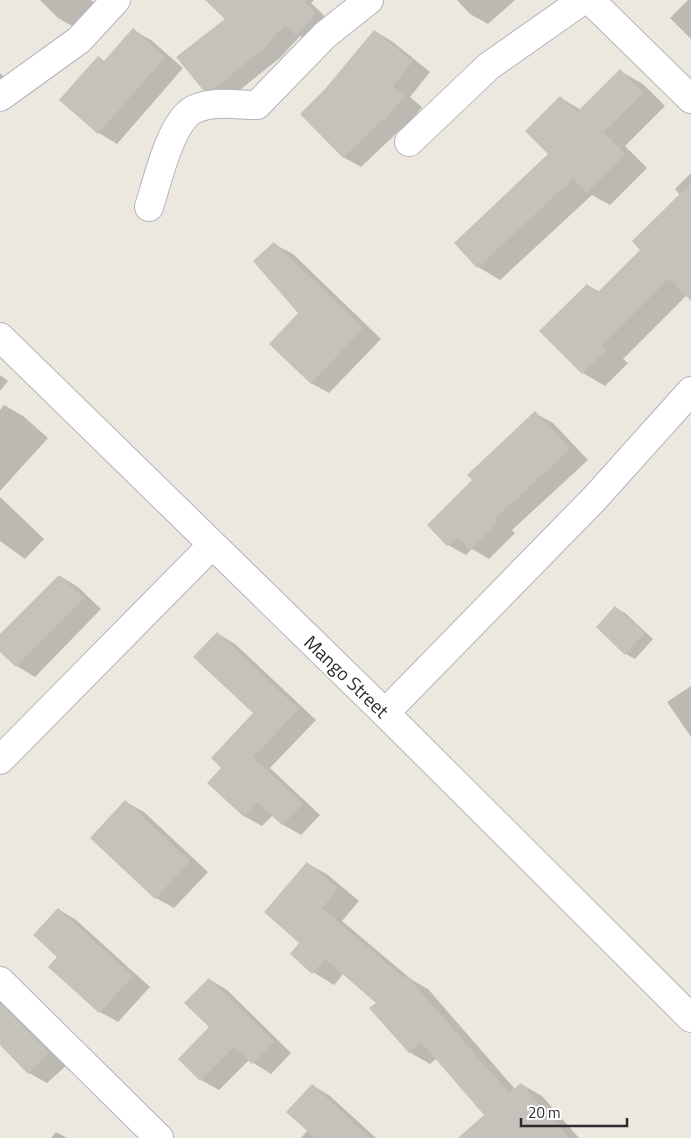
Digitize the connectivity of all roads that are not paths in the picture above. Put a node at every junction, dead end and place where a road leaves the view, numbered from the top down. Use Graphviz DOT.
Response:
graph roads {
  1 [pos="116,0"];
  2 [pos="369,0"];
  3 [pos="583,0"];
  4 [pos="590,0"];
  5 [pos="0,97"];
  6 [pos="691,100"];
  7 [pos="408,142"];
  8 [pos="149,207"];
  9 [pos="0,337"];
  10 [pos="691,391"];
  11 [pos="212,545"];
  12 [pos="385,712"];
  13 [pos="0,760"];
  14 [pos="0,981"];
  15 [pos="691,1018"];
  16 [pos="159,1138"];
  1 -- 5 [label="street"];
  2 -- 8 [label="street"];
  3 -- 7 [label="street"];
  4 -- 6 [label="street"];
  9 -- 11 [label="street, Mango Street"];
  10 -- 12 [label="street"];
  11 -- 12 [label="street, Mango Street"];
  11 -- 13 [label="street"];
  12 -- 15 [label="street, Mango Street"];
  14 -- 16 [label="street"];
}
